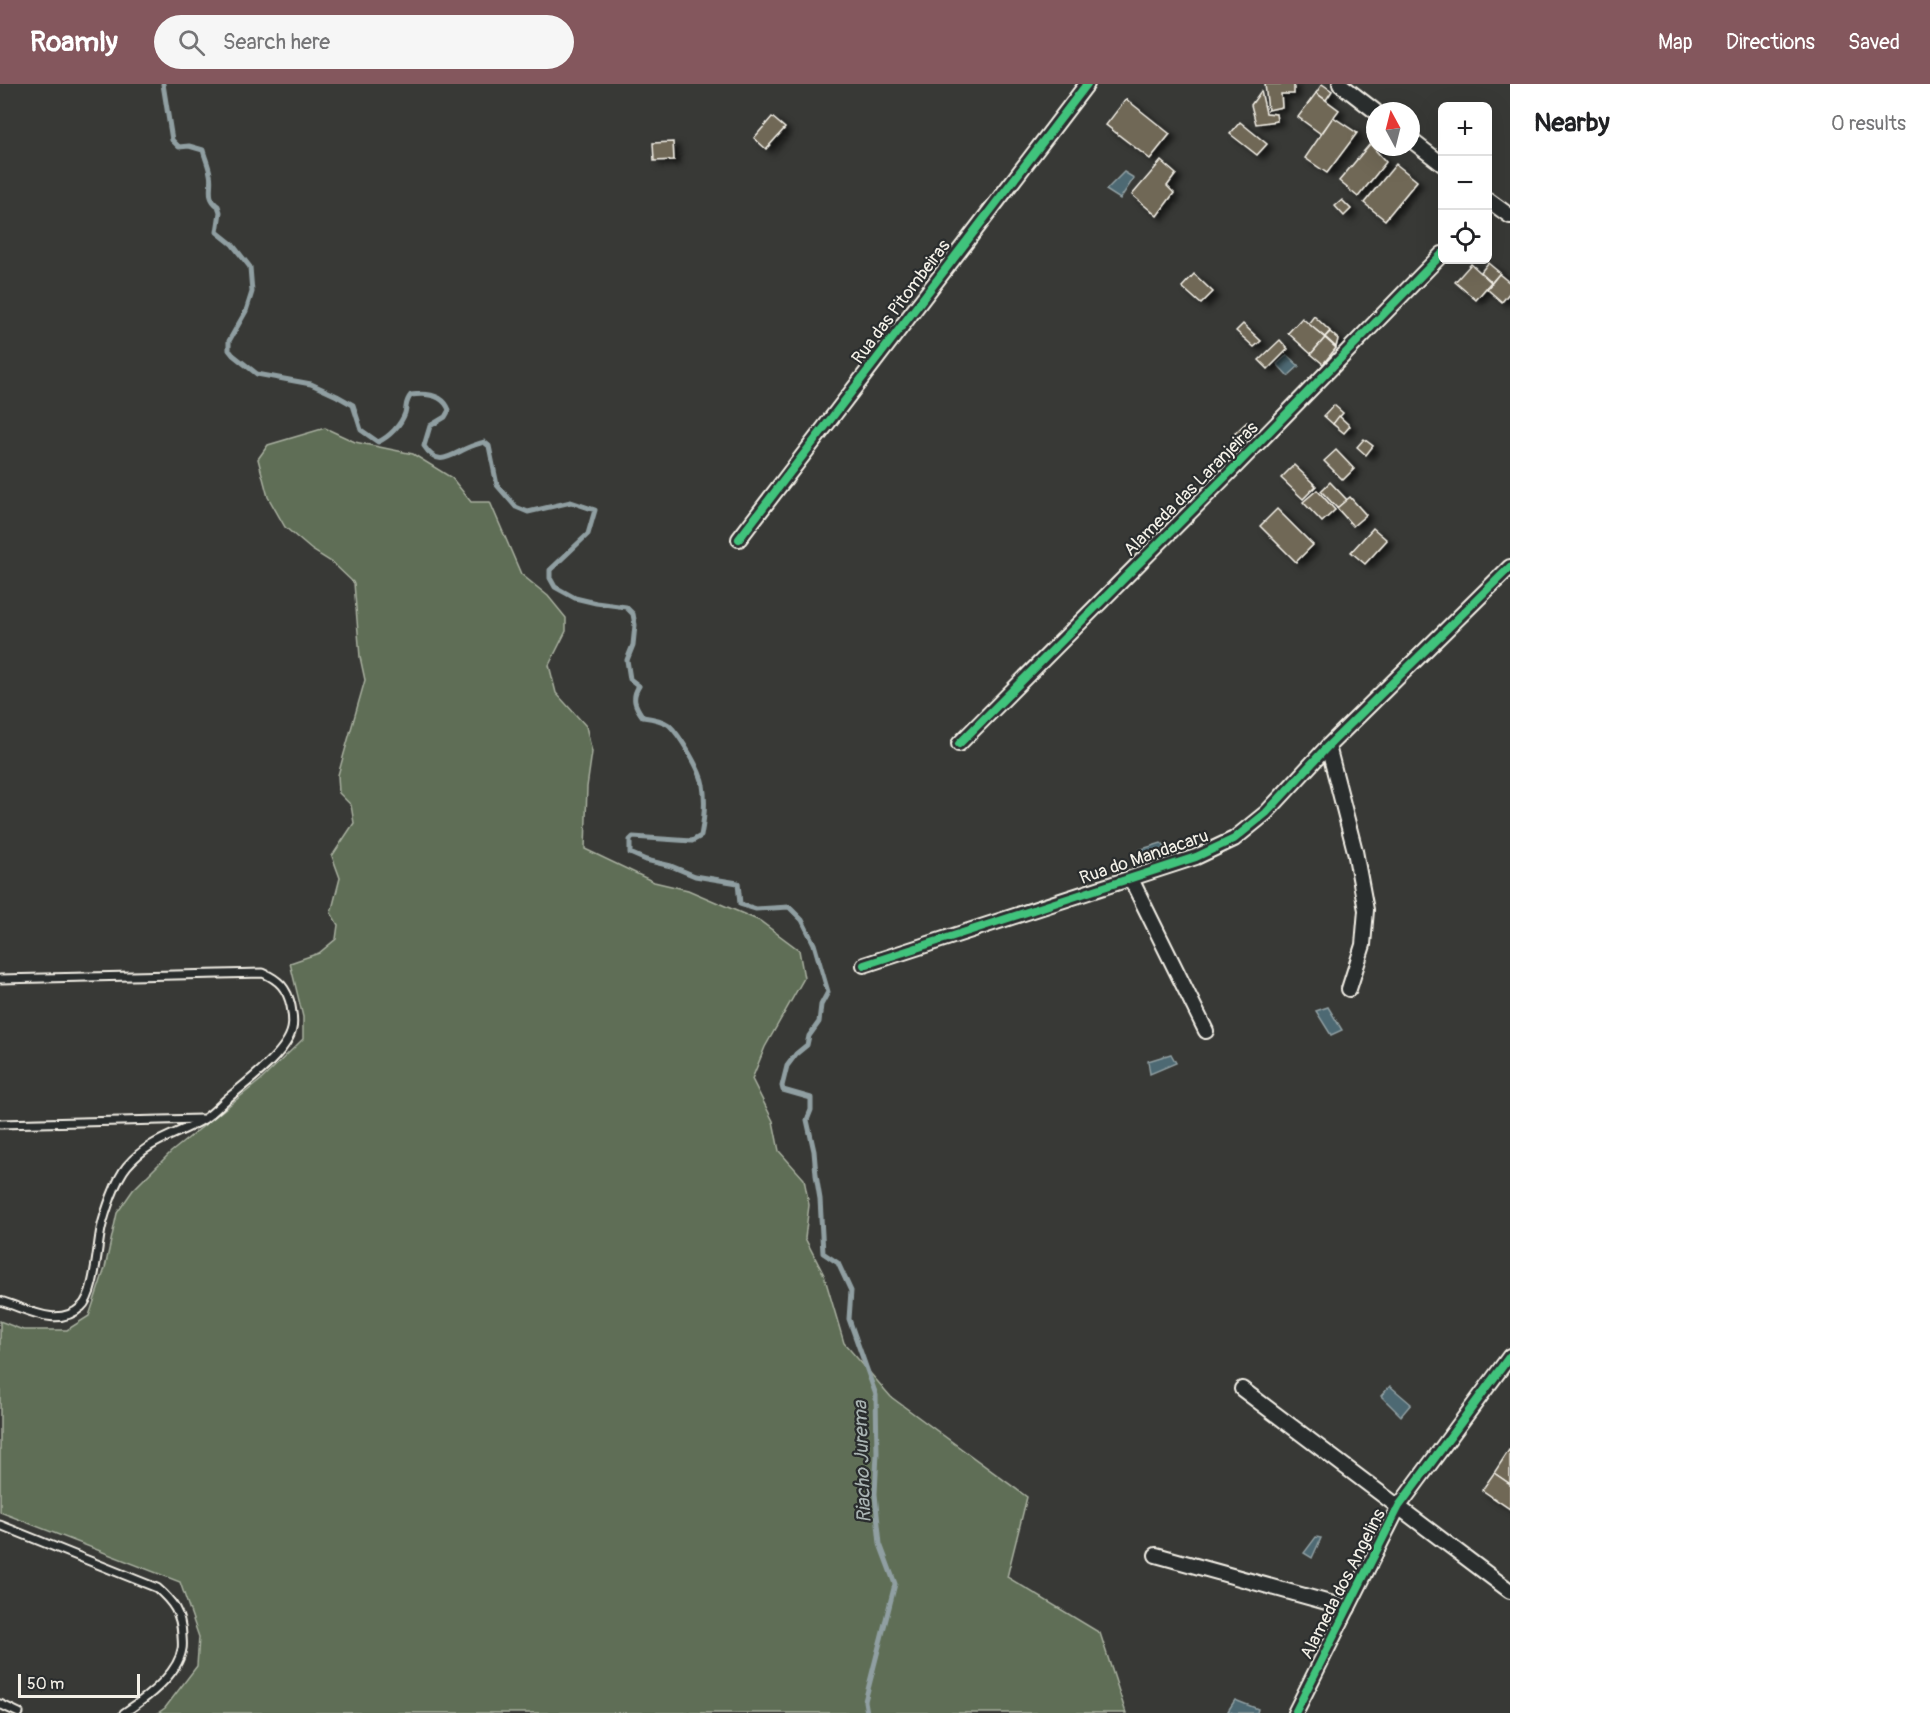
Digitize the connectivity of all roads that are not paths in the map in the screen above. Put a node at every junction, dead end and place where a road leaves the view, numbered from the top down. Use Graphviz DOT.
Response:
graph roads {
  1 [pos="1087,84"];
  2 [pos="1340,84"];
  3 [pos="1366,104"];
  4 [pos="1420,147"];
  5 [pos="1438,160"];
  6 [pos="1492,206"];
  7 [pos="1510,216"];
  8 [pos="1438,259"];
  9 [pos="740,539"];
  10 [pos="1510,567"];
  11 [pos="959,744"];
  12 [pos="1328,746"];
  13 [pos="1131,879"];
  14 [pos="864,965"];
  15 [pos="0,979"];
  16 [pos="1349,989"];
  17 [pos="1206,1031"];
  18 [pos="204,1118"];
  19 [pos="0,1124"];
  20 [pos="0,1301"];
  21 [pos="1510,1356"];
  22 [pos="1242,1389"];
  23 [pos="1399,1506"];
  24 [pos="0,1525"];
  25 [pos="1156,1555"];
  26 [pos="1510,1591"];
  27 [pos="1348,1608"];
  28 [pos="0,1704"];
  29 [pos="19,1713"];
  30 [pos="124,1713"];
  31 [pos="1295,1713"];
  1 -- 9 [label="street, Rua das Pitombeiras"];
  2 -- 3 [label="street"];
  4 -- 5 [label="street"];
  6 -- 7 [label="street"];
  8 -- 11 [label="street, Alameda das Laranjeiras"];
  10 -- 12 [label="street, Rua do Mandacaru"];
  12 -- 13 [label="street, Rua do Mandacaru"];
  12 -- 16 [label="street"];
  13 -- 14 [label="street, Rua do Mandacaru"];
  13 -- 17 [label="street"];
  15 -- 18 [label="lane"];
  18 -- 19 [label="lane"];
  18 -- 20 [label="lane"];
  21 -- 23 [label="street, Alameda dos Angelins"];
  22 -- 23 [label="street"];
  23 -- 26 [label="street"];
  23 -- 27 [label="street, Alameda dos Angelins"];
  24 -- 30 [label="lane"];
  25 -- 27 [label="street"];
  27 -- 31 [label="street, Alameda dos Angelins"];
  28 -- 29 [label="lane"];
}
